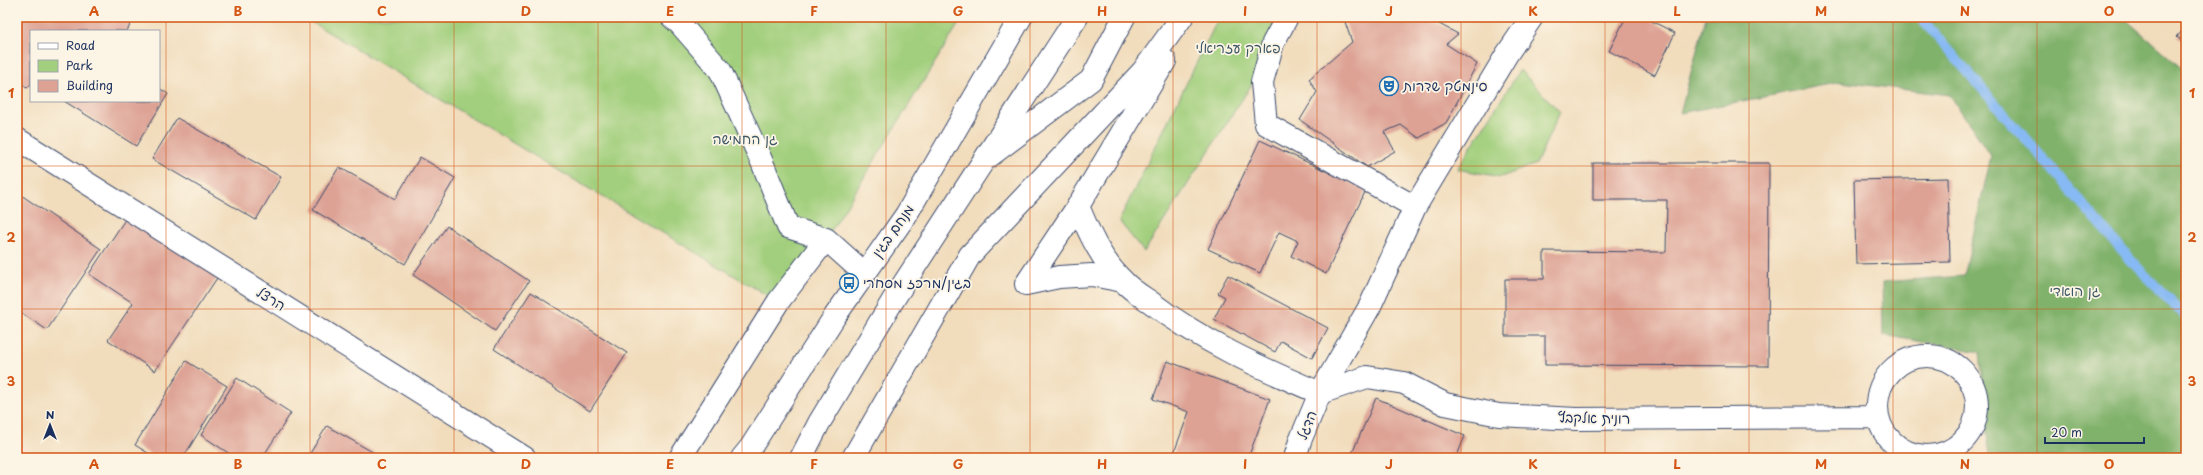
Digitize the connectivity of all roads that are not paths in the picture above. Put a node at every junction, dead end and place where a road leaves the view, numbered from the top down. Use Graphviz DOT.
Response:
graph roads {
  1 [pos="672,17"];
  2 [pos="1022,17"];
  3 [pos="1076,17"];
  4 [pos="1124,17"];
  5 [pos="1182,17"];
  6 [pos="1192,17"];
  7 [pos="1287,17"];
  8 [pos="1532,17"];
  9 [pos="17,139"];
  10 [pos="987,158"];
  11 [pos="1078,206"];
  12 [pos="1415,207"];
  13 [pos="826,239"];
  14 [pos="864,273"];
  15 [pos="1123,281"];
  16 [pos="1320,393"];
  17 [pos="1878,417"];
  18 [pos="525,458"];
  19 [pos="680,458"];
  20 [pos="742,458"];
  21 [pos="801,458"];
  22 [pos="853,458"];
  23 [pos="1295,458"];
  1 -- 13 [label="street"];
  2 -- 14 [label="street, מנחם בגין"];
  3 -- 10 [label="street"];
  4 -- 10 [label="street"];
  5 -- 22 [label="street"];
  6 -- 11 [label="street"];
  7 -- 12 [label="street"];
  8 -- 12 [label="street, הדגל"];
  9 -- 18 [label="street, הרצל"];
  10 -- 21 [label="street"];
  11 -- 15 [label="street"];
  11 -- 15 [label="street"];
  12 -- 16 [label="street, הדגל"];
  13 -- 14 [label="street"];
  13 -- 19 [label="street"];
  14 -- 20 [label="street, מנחם בגין"];
  15 -- 16 [label="street"];
  16 -- 17 [label="street, רונית אלקבץ"];
  16 -- 23 [label="street, הדגל"];
  17 -- 17 [label="street"];
}
